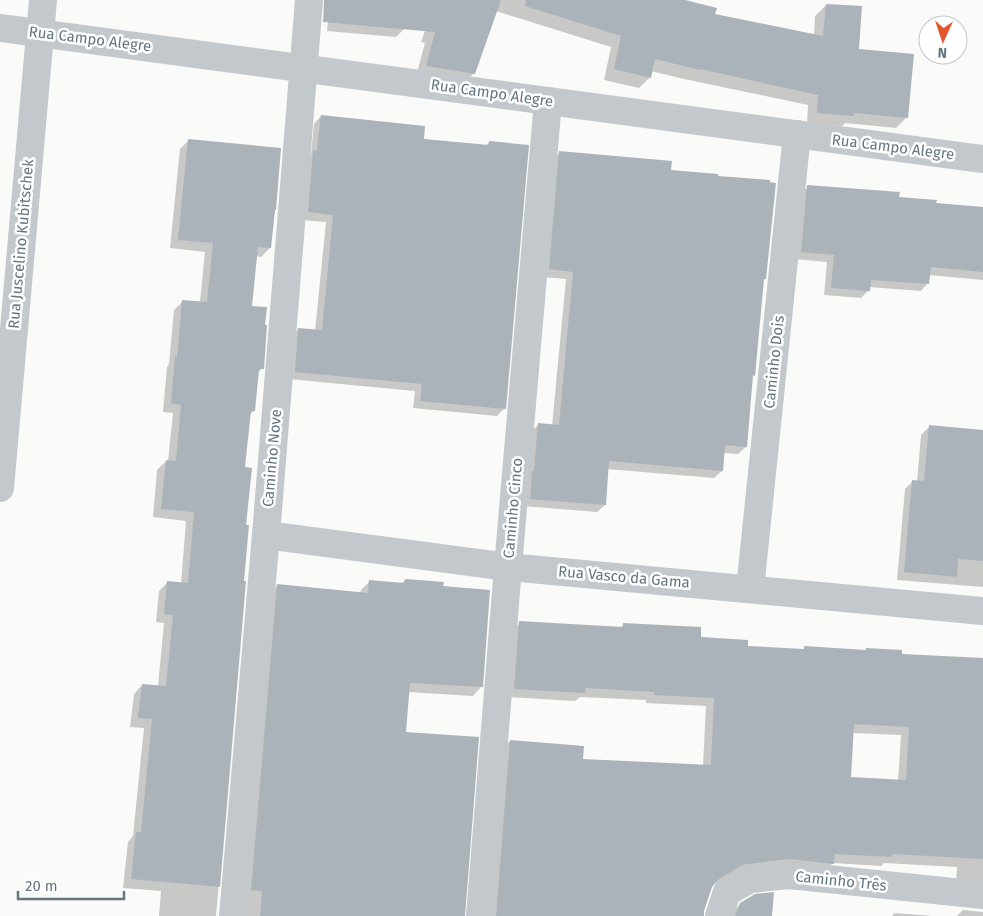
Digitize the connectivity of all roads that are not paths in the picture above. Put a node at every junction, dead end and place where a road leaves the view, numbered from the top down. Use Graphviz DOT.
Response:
graph roads {
  1 [pos="43,0"];
  2 [pos="309,0"];
  3 [pos="0,28"];
  4 [pos="40,33"];
  5 [pos="304,67"];
  6 [pos="548,101"];
  7 [pos="797,134"];
  8 [pos="983,159"];
  9 [pos="1,475"];
  10 [pos="266,535"];
  11 [pos="508,567"];
  12 [pos="750,589"];
  13 [pos="983,611"];
  14 [pos="983,895"];
  15 [pos="233,916"];
  16 [pos="480,916"];
  17 [pos="719,916"];
  1 -- 4 [label="street, Rua Juscelino Kubitschek"];
  2 -- 5 [label="street, Caminho Nove"];
  3 -- 4 [label="street, Rua Campo Alegre"];
  4 -- 5 [label="street, Rua Campo Alegre"];
  4 -- 9 [label="street, Rua Juscelino Kubitschek"];
  5 -- 6 [label="street, Rua Campo Alegre"];
  5 -- 10 [label="street, Caminho Nove"];
  6 -- 7 [label="street, Rua Campo Alegre"];
  6 -- 11 [label="street, Caminho Cinco"];
  7 -- 8 [label="street, Rua Campo Alegre"];
  7 -- 12 [label="street, Caminho Dois"];
  10 -- 11 [label="street, Rua Vasco da Gama"];
  10 -- 15 [label="street, Caminho Nove"];
  11 -- 12 [label="street, Rua Vasco da Gama"];
  11 -- 16 [label="street, Caminho Cinco"];
  12 -- 13 [label="street, Rua Vasco da Gama"];
  14 -- 17 [label="street, Caminho Três"];
}
